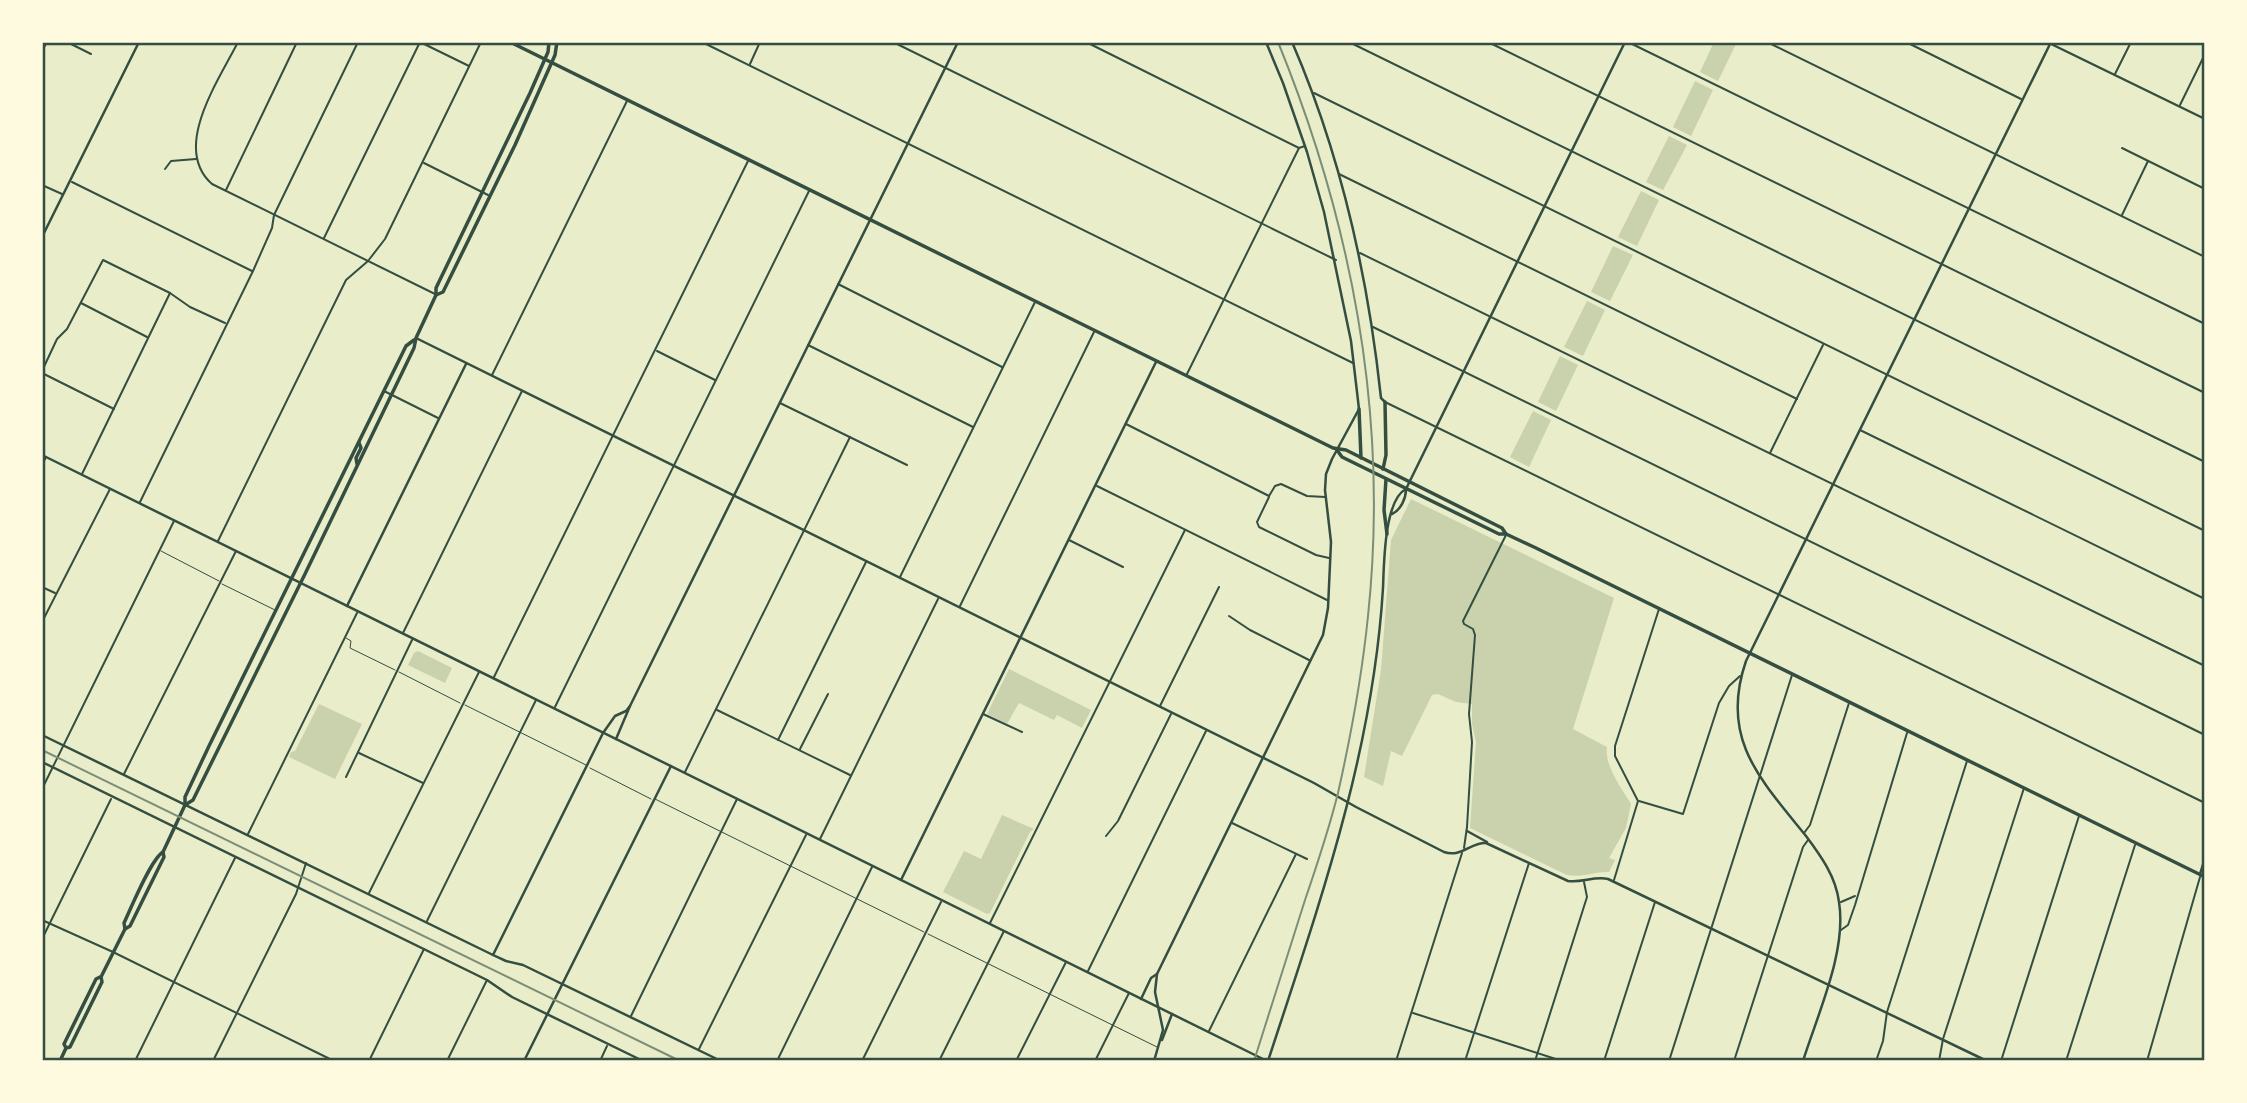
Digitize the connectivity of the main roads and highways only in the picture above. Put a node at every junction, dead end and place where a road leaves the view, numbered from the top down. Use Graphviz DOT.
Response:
graph roads {
  1 [pos="510,42"];
  2 [pos="549,42"];
  3 [pos="557,42"];
  4 [pos="545,59"];
  5 [pos="552,63"];
  6 [pos="436,295"];
  7 [pos="416,338"];
  8 [pos="1385,402"];
  9 [pos="1359,409"];
  10 [pos="359,443"];
  11 [pos="1337,450"];
  12 [pos="1361,458"];
  13 [pos="357,464"];
  14 [pos="1383,468"];
  15 [pos="1386,480"];
  16 [pos="1387,534"];
  17 [pos="1506,534"];
  18 [pos="185,805"];
  19 [pos="2203,876"];
  20 [pos="60,1061"];
  1 -- 4 [label="main road"];
  2 -- 4 [label="main road"];
  3 -- 5 [label="main road"];
  4 -- 5 [label="main road"];
  4 -- 6 [label="main road"];
  5 -- 6 [label="main road"];
  5 -- 11 [label="main road"];
  6 -- 7 [label="main road"];
  7 -- 10 [label="main road"];
  7 -- 13 [label="main road"];
  8 -- 14 [label="main road"];
  9 -- 12 [label="main road"];
  10 -- 13 [label="main road"];
  10 -- 18 [label="main road"];
  11 -- 12 [label="main road"];
  11 -- 15 [label="main road"];
  12 -- 14 [label="main road"];
  13 -- 18 [label="main road"];
  14 -- 17 [label="main road"];
  15 -- 16 [label="main road"];
  15 -- 17 [label="main road"];
  17 -- 19 [label="main road"];
  18 -- 20 [label="main road"];
}
